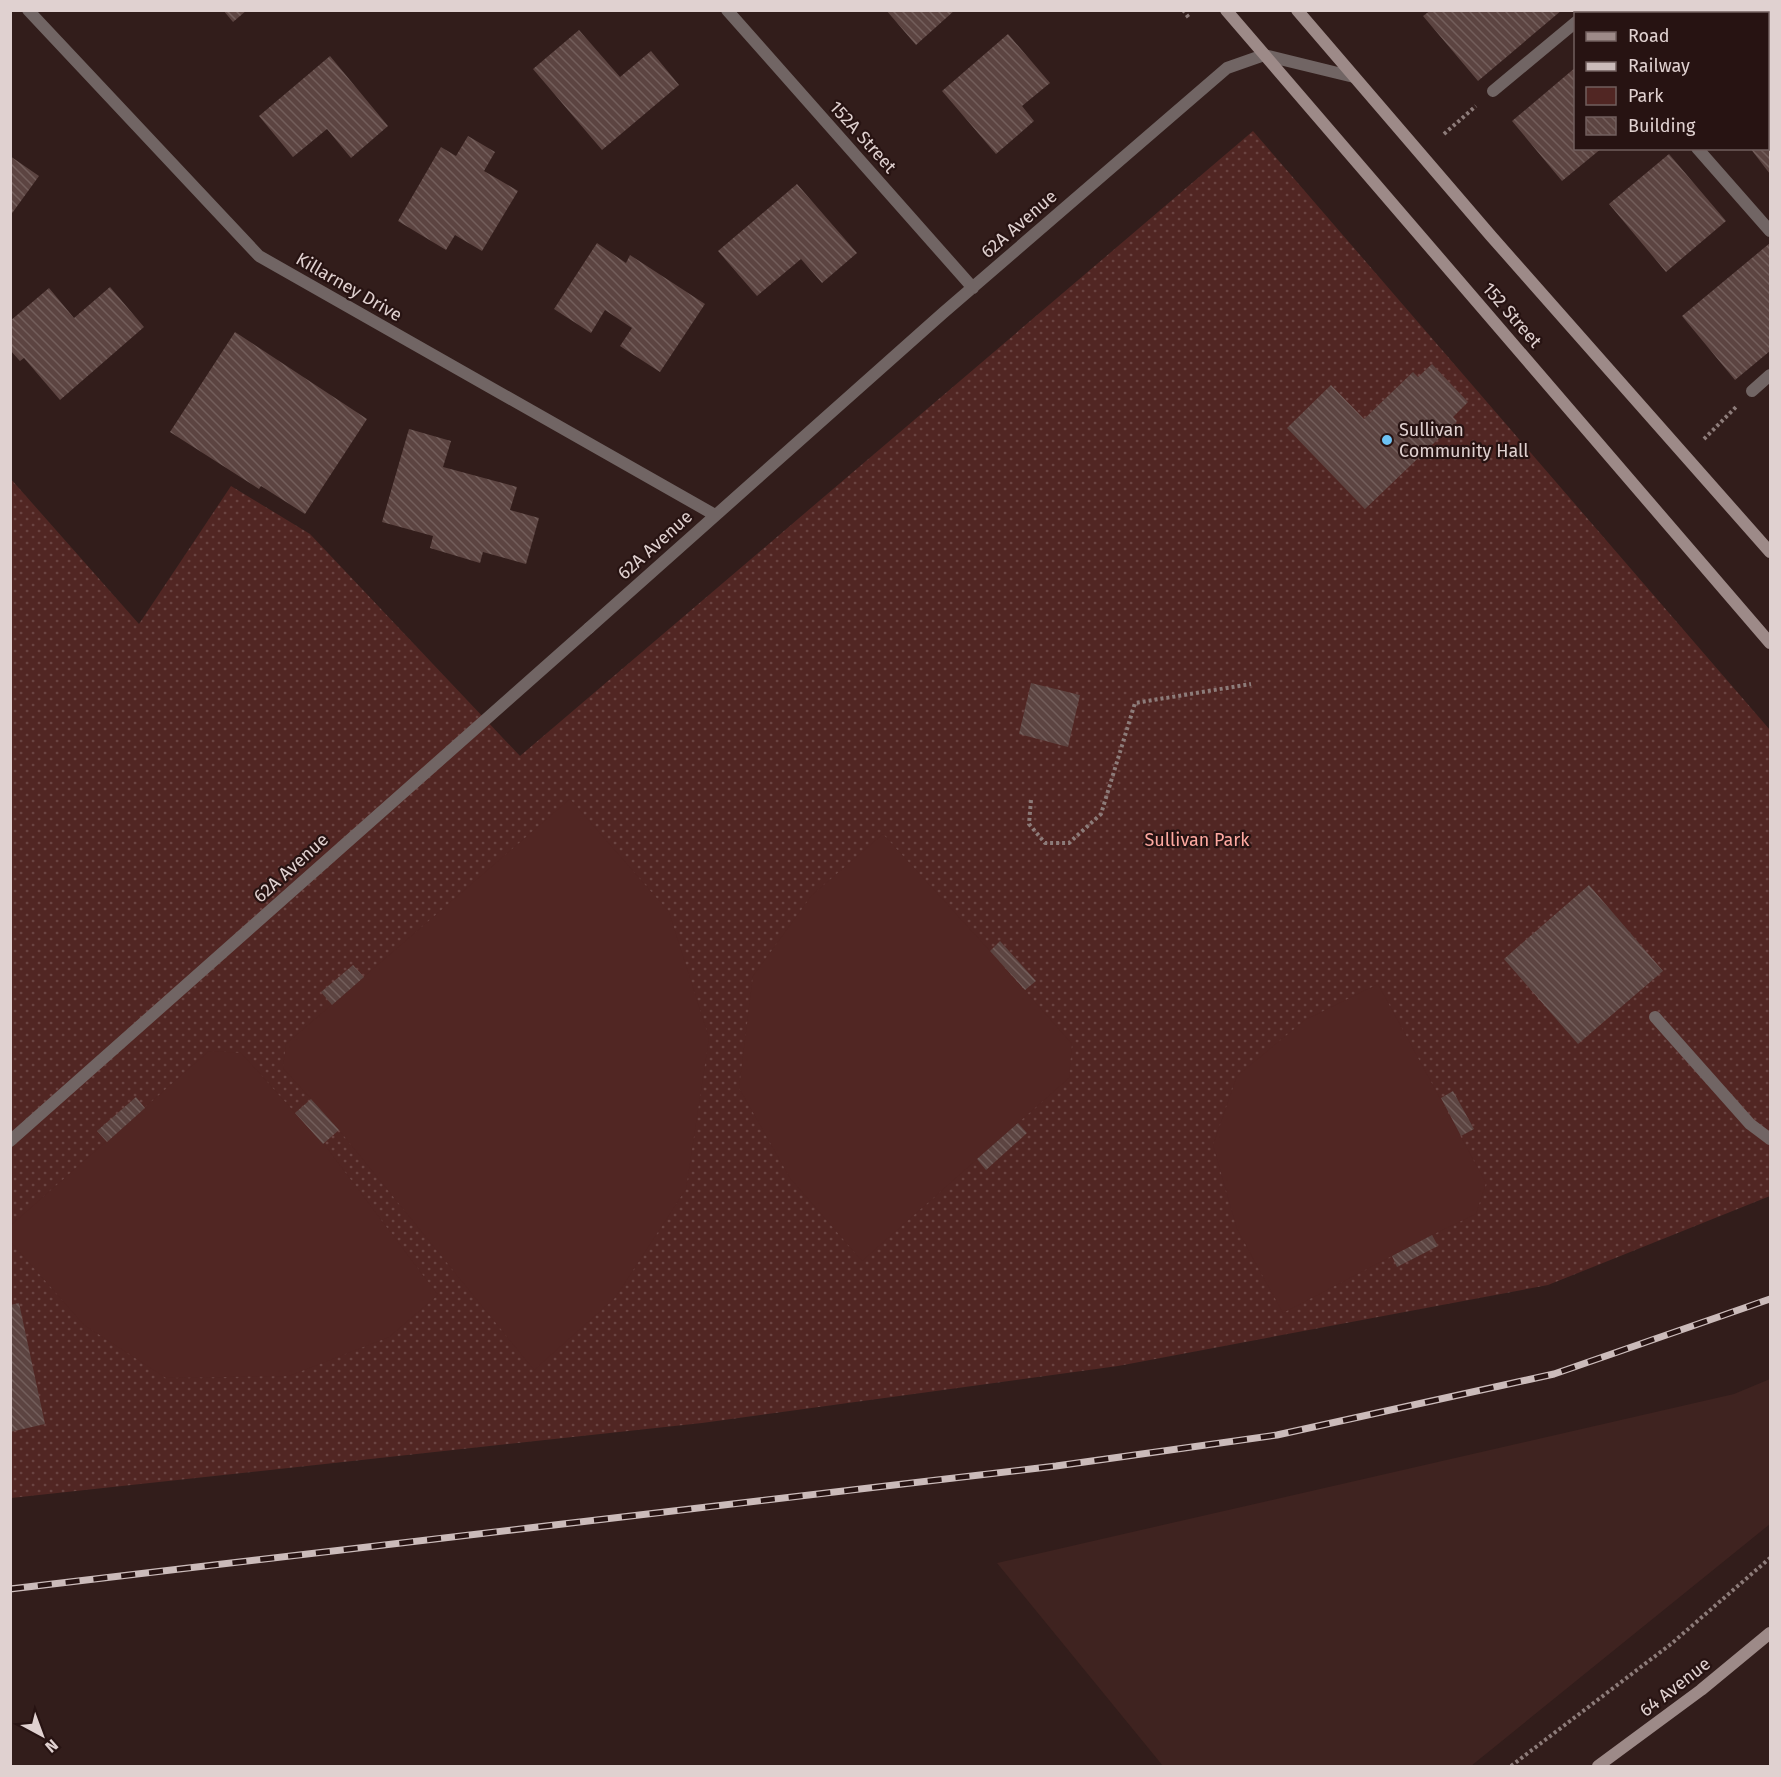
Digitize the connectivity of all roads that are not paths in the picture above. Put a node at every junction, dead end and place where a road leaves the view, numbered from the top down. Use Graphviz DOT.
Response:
graph roads {
  1 [pos="28,10"];
  2 [pos="727,10"];
  3 [pos="1226,10"];
  4 [pos="1297,10"];
  5 [pos="1574,23"];
  6 [pos="1264,55"];
  7 [pos="1354,77"];
  8 [pos="1493,91"];
  9 [pos="1699,150"];
  10 [pos="1770,231"];
  11 [pos="973,288"];
  12 [pos="1770,375"];
  13 [pos="1752,391"];
  14 [pos="715,515"];
  15 [pos="1770,552"];
  16 [pos="1770,643"];
  17 [pos="1655,1017"];
  18 [pos="1770,1139"];
  19 [pos="10,1141"];
  20 [pos="1770,1633"];
  21 [pos="1599,1767"];
  1 -- 14 [label="street, Killarney Drive"];
  2 -- 11 [label="street, 152A Street"];
  3 -- 6 [label="main road, 152 Street"];
  4 -- 7 [label="main road, 152 Street"];
  5 -- 8 [label="street"];
  6 -- 7 [label="street"];
  6 -- 11 [label="street, 62A Avenue"];
  6 -- 16 [label="main road, 152 Street"];
  7 -- 15 [label="main road, 152 Street"];
  9 -- 10 [label="street"];
  11 -- 14 [label="street, 62A Avenue"];
  12 -- 13 [label="street"];
  14 -- 19 [label="street, 62A Avenue"];
  17 -- 18 [label="street"];
  20 -- 21 [label="main road, 64 Avenue"];
}
